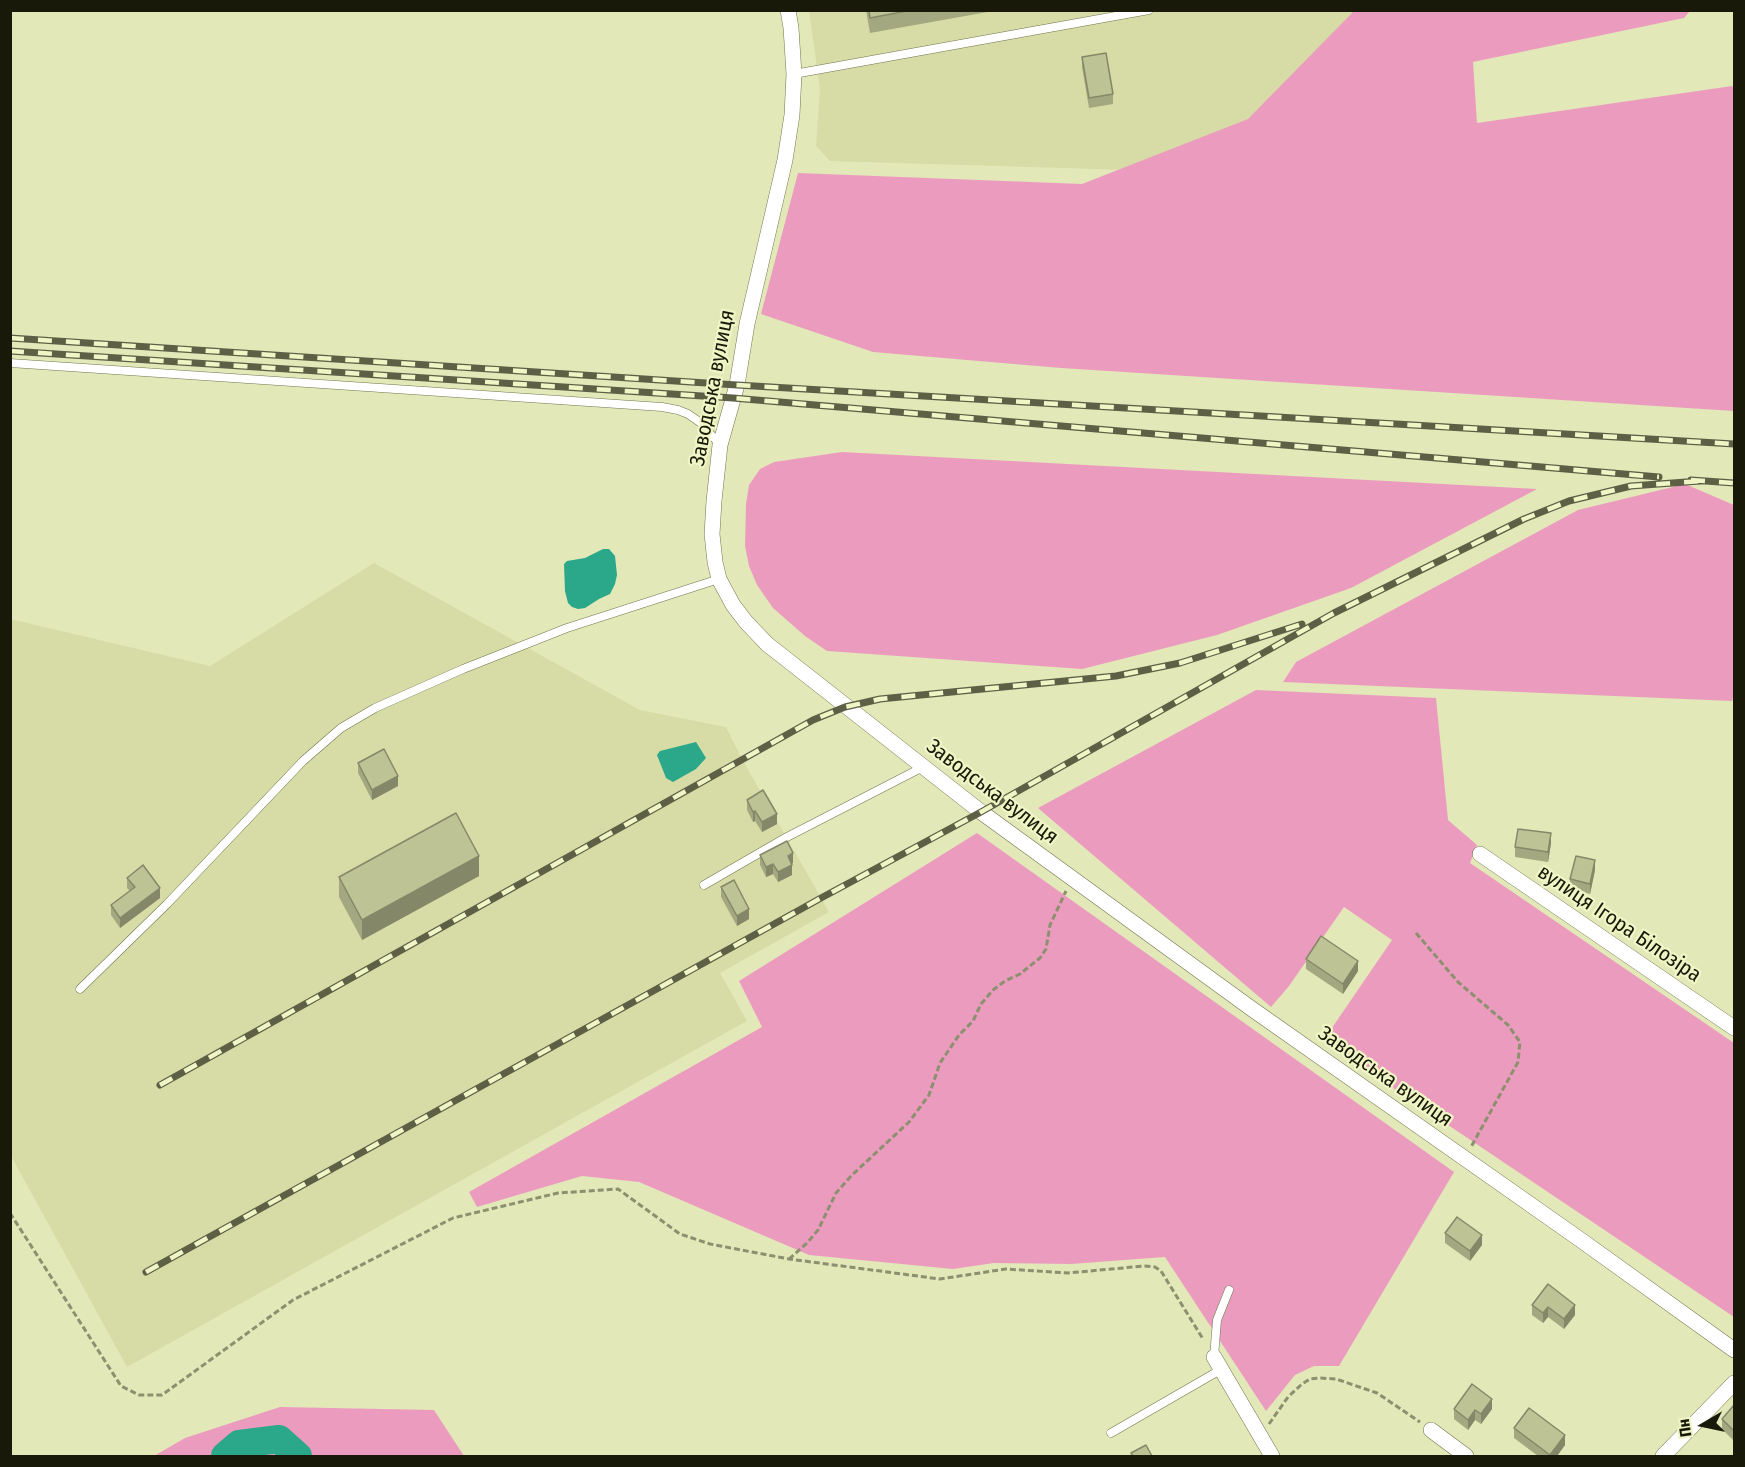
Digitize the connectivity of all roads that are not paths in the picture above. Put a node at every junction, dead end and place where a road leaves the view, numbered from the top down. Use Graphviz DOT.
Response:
graph roads {
  1 [pos="788,10"];
  2 [pos="1149,10"];
  3 [pos="794,74"];
  4 [pos="10,363"];
  5 [pos="720,445"];
  6 [pos="719,579"];
  7 [pos="922,767"];
  8 [pos="1480,854"];
  9 [pos="704,885"];
  10 [pos="80,989"];
  11 [pos="1734,1028"];
  12 [pos="1229,1290"];
  13 [pos="1734,1350"];
  14 [pos="1218,1363"];
  15 [pos="1734,1383"];
  16 [pos="1431,1430"];
  17 [pos="1111,1434"];
  18 [pos="1272,1456"];
  19 [pos="1466,1456"];
  20 [pos="1663,1456"];
  1 -- 3 [label="street, Заводська вулиця"];
  2 -- 3 [label="lane"];
  3 -- 5 [label="street, Заводська вулиця"];
  4 -- 5 [label="lane"];
  5 -- 6 [label="street, Заводська вулиця"];
  6 -- 7 [label="street, Заводська вулиця"];
  6 -- 10 [label="lane"];
  7 -- 9 [label="lane"];
  7 -- 13 [label="street, Заводська вулиця"];
  8 -- 11 [label="street, вулиця Ігора Білозіра"];
  12 -- 14 [label="lane"];
  14 -- 17 [label="lane"];
  14 -- 18 [label="street"];
  15 -- 20 [label="street"];
  16 -- 19 [label="street"];
}
